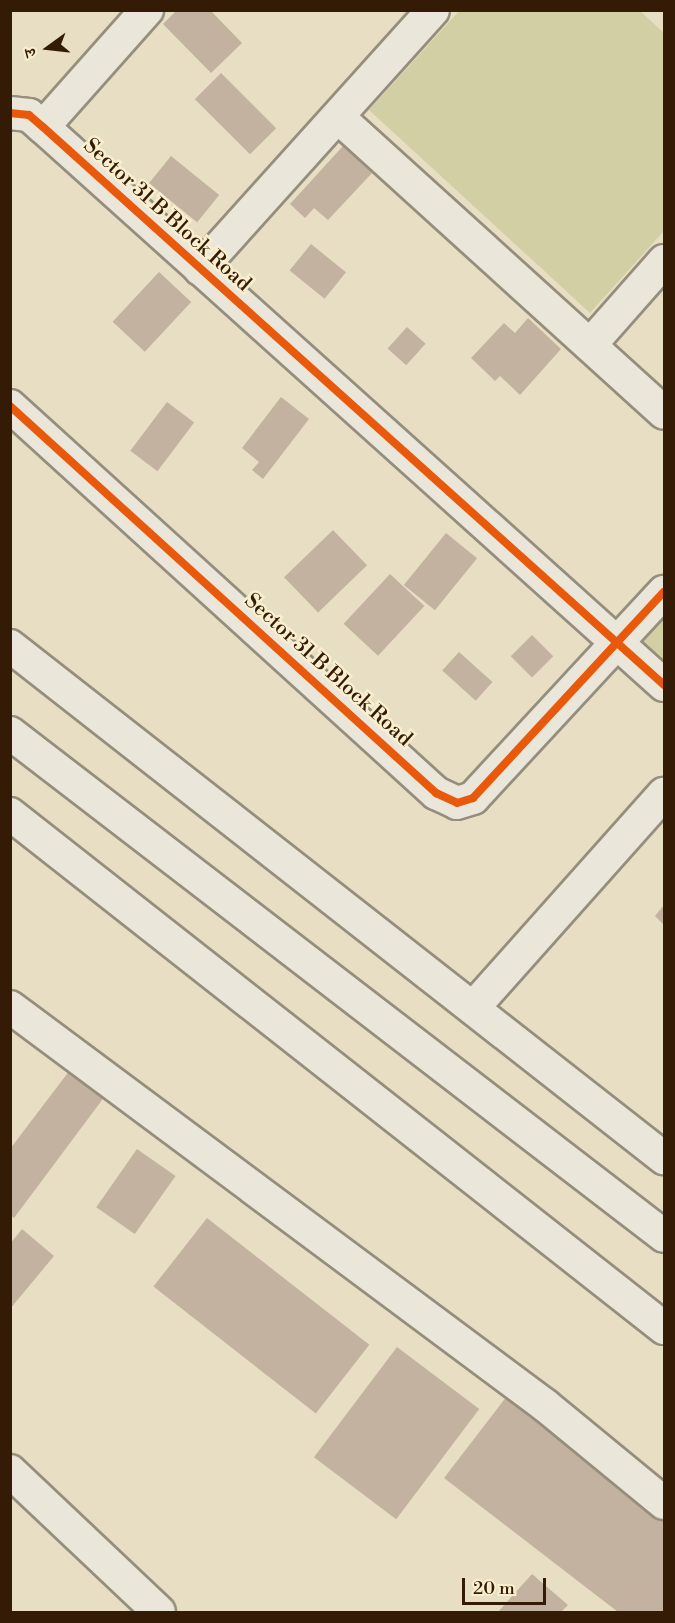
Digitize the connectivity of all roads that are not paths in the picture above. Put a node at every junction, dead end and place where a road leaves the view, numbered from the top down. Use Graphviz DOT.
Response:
graph roads {
  1 [pos="147,10"];
  2 [pos="433,10"];
  3 [pos="10,113"];
  4 [pos="338,117"];
  5 [pos="43,127"];
  6 [pos="664,261"];
  7 [pos="200,269"];
  8 [pos="590,345"];
  9 [pos="10,406"];
  10 [pos="664,413"];
  11 [pos="664,592"];
  12 [pos="616,645"];
  13 [pos="10,646"];
  14 [pos="664,685"];
  15 [pos="10,733"];
  16 [pos="664,794"];
  17 [pos="10,814"];
  18 [pos="10,1007"];
  19 [pos="473,1008"];
  20 [pos="664,1158"];
  21 [pos="664,1236"];
  22 [pos="664,1328"];
  23 [pos="10,1471"];
  24 [pos="664,1503"];
  25 [pos="159,1612"];
  1 -- 5 [label="street"];
  2 -- 4 [label="street, Sector 31 B Block Road"];
  3 -- 5 [label="street, Sector 31 B Block Road"];
  4 -- 7 [label="street, Sector 31 B Block Road"];
  4 -- 8 [label="street"];
  5 -- 7 [label="street, Sector 31 B Block Road"];
  6 -- 8 [label="street"];
  7 -- 12 [label="street, Sector 31 B Block Road"];
  8 -- 10 [label="street"];
  9 -- 12 [label="street, Sector 31 B Block Road"];
  11 -- 12 [label="street, Sector 31 B Block Road"];
  12 -- 14 [label="street, Sector 31 B Block Road"];
  13 -- 19 [label="street"];
  15 -- 21 [label="street"];
  16 -- 19 [label="street"];
  17 -- 22 [label="street"];
  18 -- 24 [label="street"];
  19 -- 20 [label="street"];
  23 -- 25 [label="street"];
}
